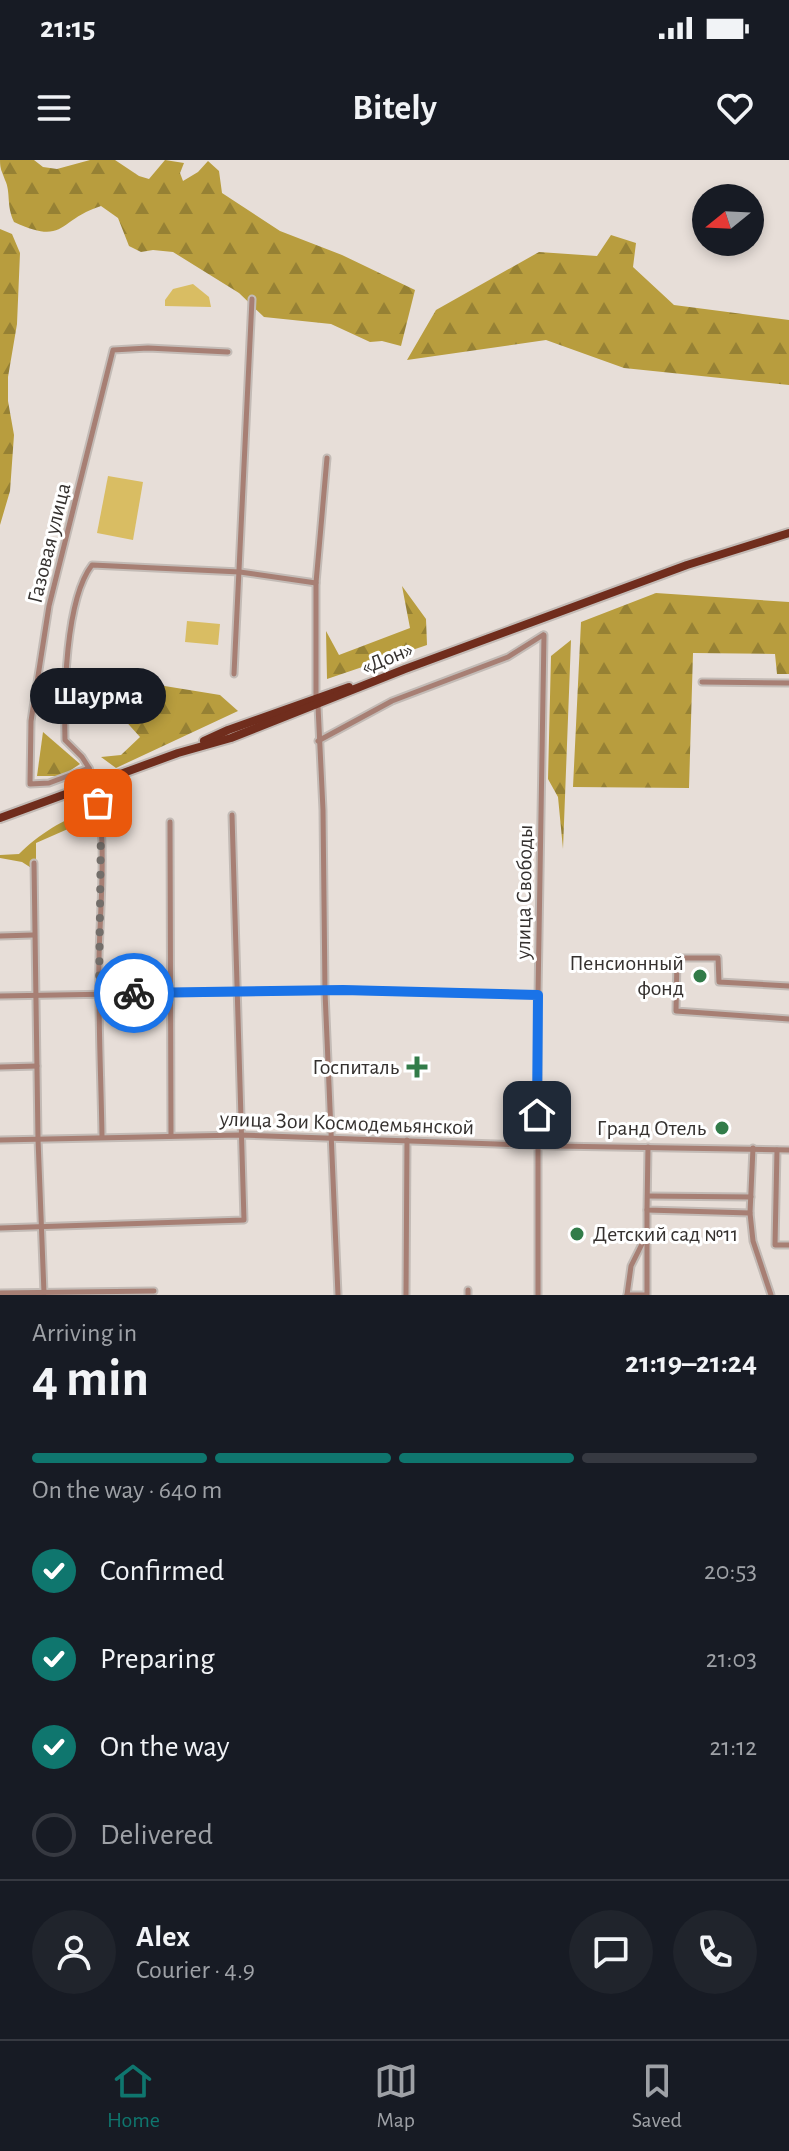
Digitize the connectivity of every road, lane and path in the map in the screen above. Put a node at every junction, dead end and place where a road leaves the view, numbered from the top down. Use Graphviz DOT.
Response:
graph roads {
  1 [pos="252,299"];
  2 [pos="228,352"];
  3 [pos="327,458"];
  4 [pos="789,533"];
  5 [pos="240,572"];
  6 [pos="316,583"];
  7 [pos="234,674"];
  8 [pos="702,682"];
  9 [pos="789,683"];
  10 [pos="317,702"];
  11 [pos="318,741"];
  12 [pos="89,768"];
  13 [pos="95,784"];
  14 [pos="232,815"];
  15 [pos="0,818"];
  16 [pos="170,822"];
  17 [pos="34,863"];
  18 [pos="33,935"];
  19 [pos="0,936"];
  20 [pos="789,986"];
  21 [pos="236,992"];
  22 [pos="325,992"];
  23 [pos="99,993"];
  24 [pos="172,993"];
  25 [pos="538,995"];
  26 [pos="0,996"];
  27 [pos="36,996"];
  28 [pos="789,1019"];
  29 [pos="37,1066"];
  30 [pos="0,1067"];
  31 [pos="240,1135"];
  32 [pos="102,1136"];
  33 [pos="171,1136"];
  34 [pos="330,1138"];
  35 [pos="38,1139"];
  36 [pos="0,1140"];
  37 [pos="407,1140"];
  38 [pos="537,1145"];
  39 [pos="648,1147"];
  40 [pos="753,1148"];
  41 [pos="777,1150"];
  42 [pos="789,1150"];
  43 [pos="648,1196"];
  44 [pos="751,1197"];
  45 [pos="647,1210"];
  46 [pos="750,1213"];
  47 [pos="41,1227"];
  48 [pos="0,1228"];
  49 [pos="647,1234"];
  50 [pos="789,1245"];
  51 [pos="154,1291"];
  52 [pos="0,1293"];
  53 [pos="44,1293"];
  54 [pos="338,1295"];
  55 [pos="406,1295"];
  56 [pos="538,1295"];
  57 [pos="627,1295"];
  58 [pos="771,1295"];
  1 -- 5 [label="street"];
  2 -- 12 [label="street, Газовая улица"];
  3 -- 6 [label="street"];
  4 -- 10 [label="main road, «Дон»"];
  5 -- 6 [label="street"];
  5 -- 7 [label="street"];
  5 -- 12 [label="street"];
  6 -- 10 [label="street"];
  8 -- 9 [label="street"];
  10 -- 11 [label="street"];
  10 -- 13 [label="main road, «Дон»"];
  11 -- 22 [label="street"];
  11 -- 25 [label="street, улица Свободы"];
  12 -- 13 [label="street"];
  13 -- 15 [label="main road"];
  13 -- 23 [label="street"];
  14 -- 21 [label="street"];
  16 -- 24 [label="street"];
  17 -- 18 [label="street"];
  18 -- 19 [label="street"];
  18 -- 27 [label="street"];
  20 -- 28 [label="street"];
  21 -- 22 [label="street"];
  21 -- 24 [label="street"];
  21 -- 31 [label="street"];
  22 -- 25 [label="street"];
  22 -- 34 [label="street"];
  23 -- 24 [label="street"];
  23 -- 27 [label="street"];
  23 -- 32 [label="street"];
  24 -- 33 [label="street"];
  25 -- 38 [label="street, улица Свободы"];
  26 -- 27 [label="street"];
  27 -- 29 [label="street"];
  29 -- 30 [label="street"];
  29 -- 35 [label="street"];
  31 -- 33 [label="street, улица Зои Космодемьянской"];
  31 -- 34 [label="street, улица Зои Космодемьянской"];
  31 -- 47 [label="street"];
  32 -- 33 [label="street, улица Зои Космодемьянской"];
  32 -- 35 [label="street, улица Зои Космодемьянской"];
  34 -- 37 [label="street, улица Зои Космодемьянской"];
  34 -- 54 [label="street"];
  35 -- 36 [label="street, улица Зои Космодемьянской"];
  35 -- 47 [label="street"];
  37 -- 38 [label="street, улица Зои Космодемьянской"];
  37 -- 55 [label="street"];
  38 -- 39 [label="street, улица Зои Космодемьянской"];
  38 -- 56 [label="street, улица Свободы"];
  39 -- 40 [label="street, улица Зои Космодемьянской"];
  39 -- 43 [label="street"];
  40 -- 41 [label="street, улица Зои Космодемьянской"];
  40 -- 44 [label="street"];
  41 -- 42 [label="street, улица Зои Космодемьянской"];
  41 -- 50 [label="street"];
  43 -- 44 [label="street"];
  43 -- 45 [label="street"];
  44 -- 46 [label="street"];
  45 -- 46 [label="street"];
  45 -- 49 [label="street"];
  46 -- 58 [label="street"];
  47 -- 48 [label="street"];
  47 -- 53 [label="street"];
  49 -- 57 [label="street"];
  49 -- 57 [label="street"];
  51 -- 53 [label="street"];
  52 -- 53 [label="street"];
}
